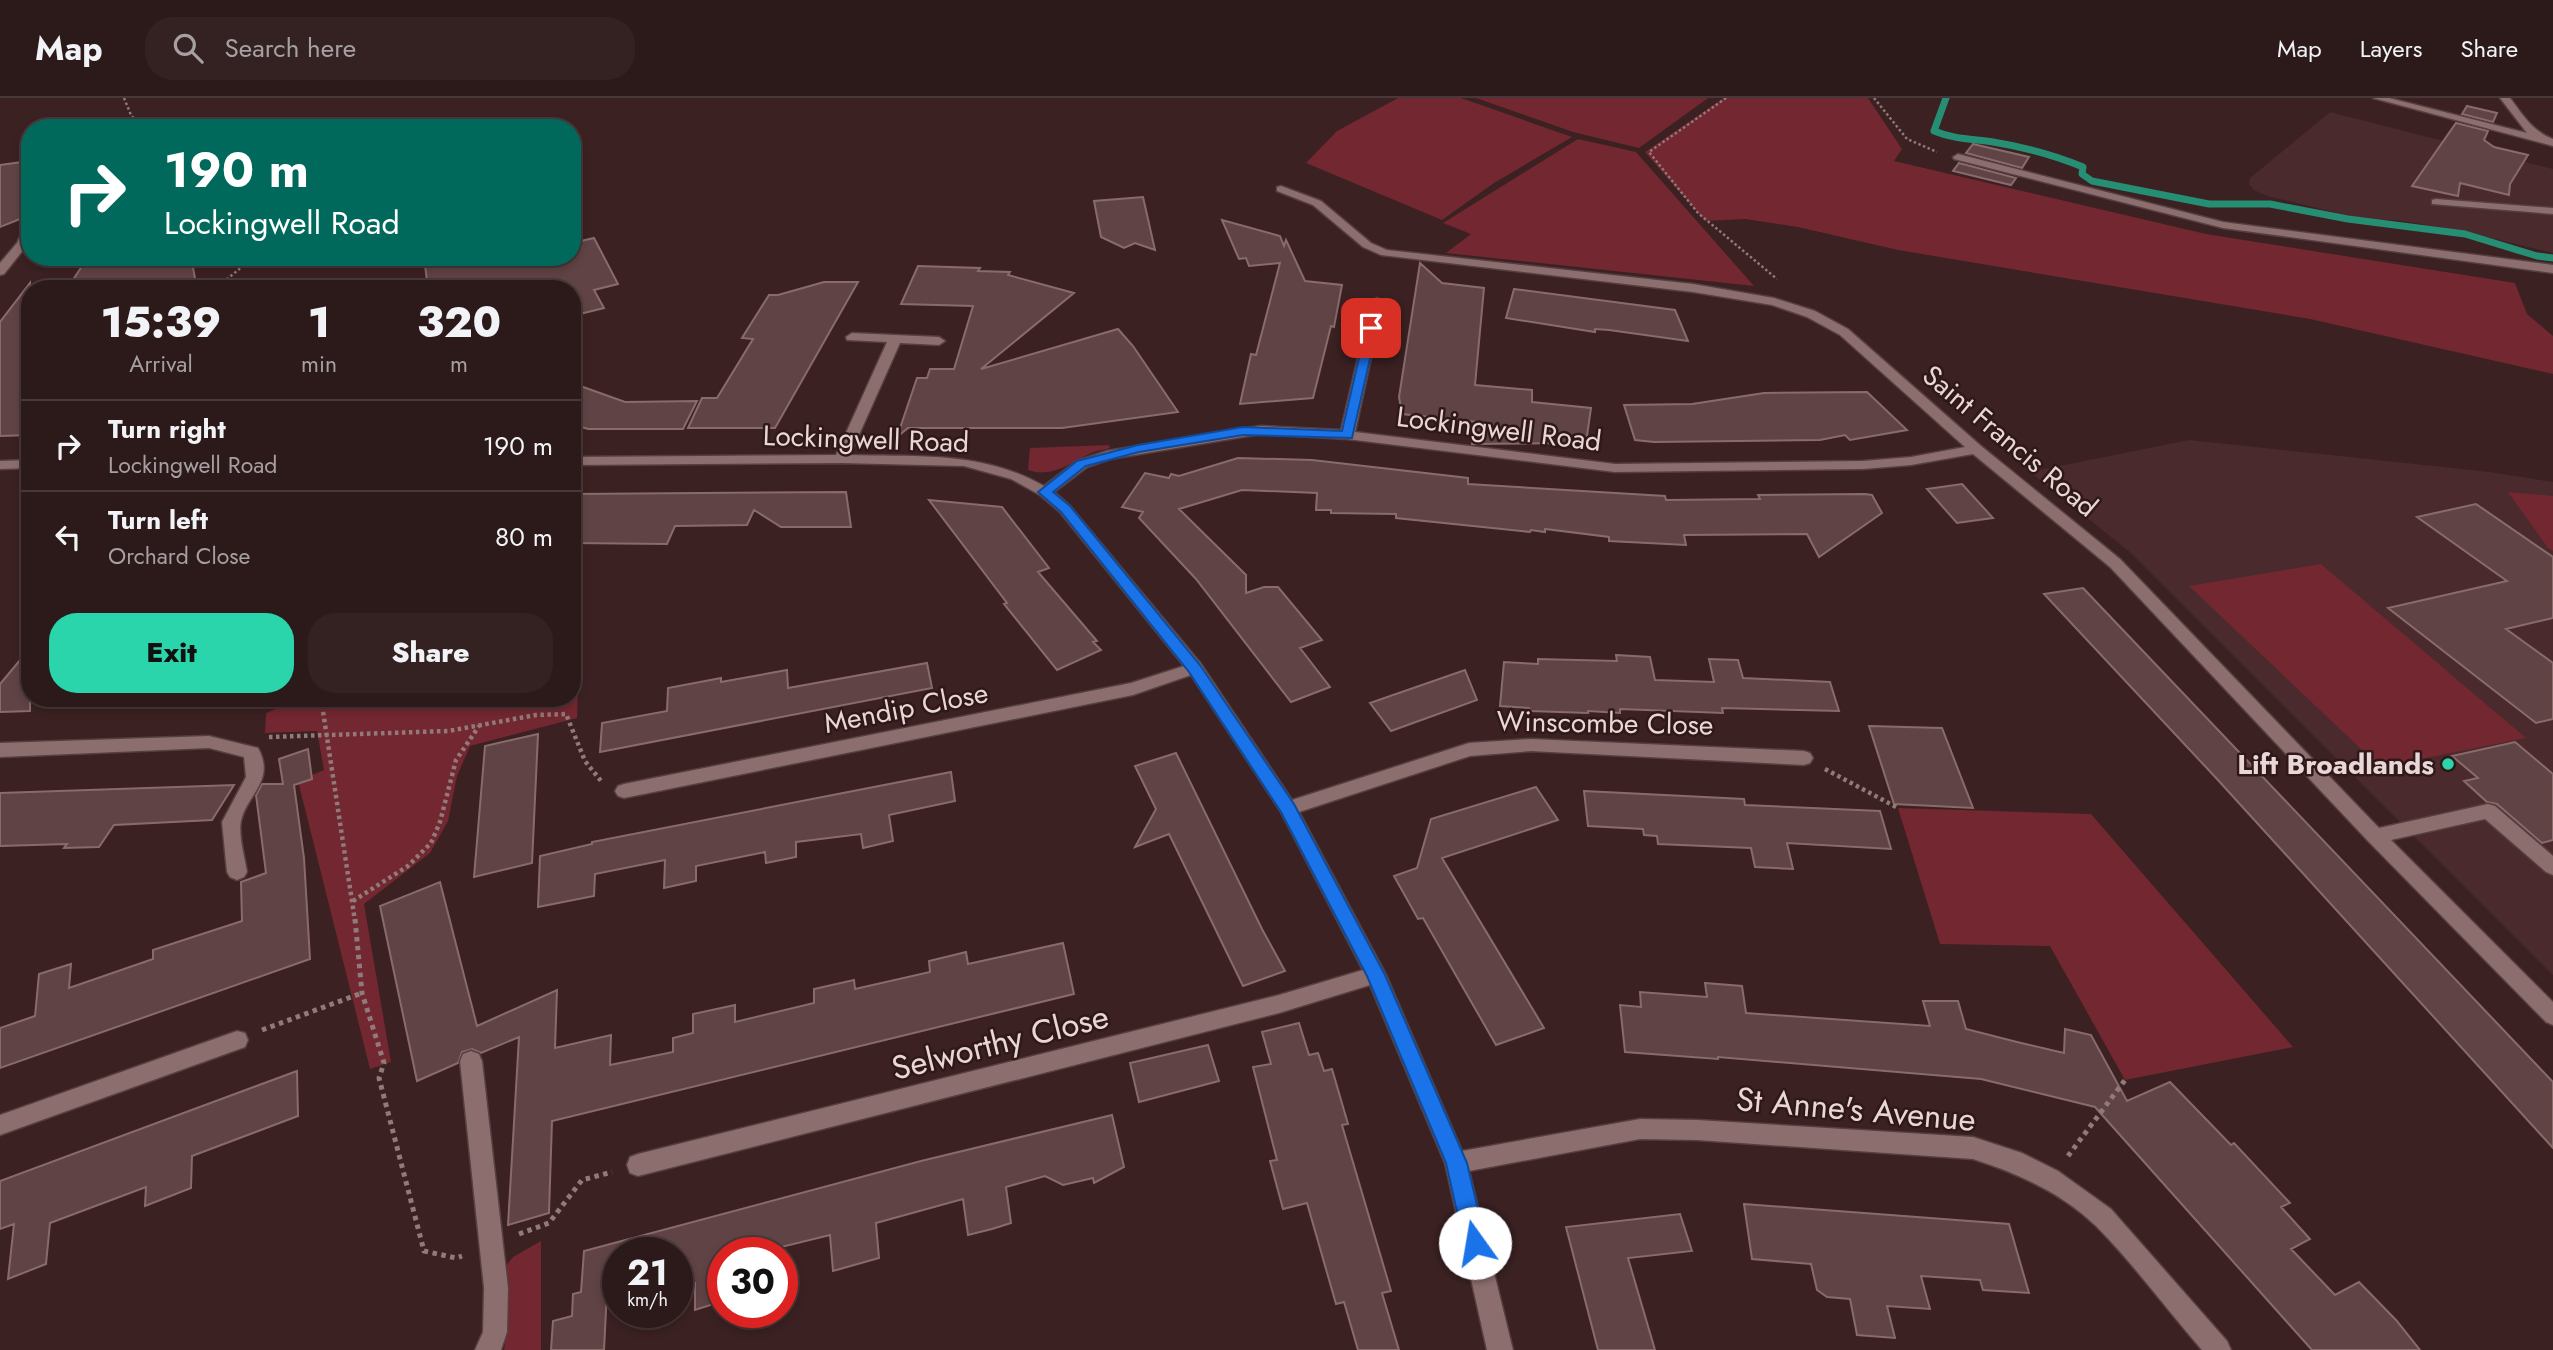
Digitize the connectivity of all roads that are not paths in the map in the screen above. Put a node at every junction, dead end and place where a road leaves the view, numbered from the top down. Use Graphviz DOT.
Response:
graph roads {
  1 [pos="2378,98"];
  2 [pos="2505,98"];
  3 [pos="2538,137"];
  4 [pos="2553,143"];
  5 [pos="1958,157"];
  6 [pos="1281,189"];
  7 [pos="2436,202"];
  8 [pos="2553,211"];
  9 [pos="21,249"];
  10 [pos="21,251"];
  11 [pos="0,254"];
  12 [pos="2553,269"];
  13 [pos="0,271"];
  14 [pos="1377,302"];
  15 [pos="852,337"];
  16 [pos="895,340"];
  17 [pos="939,341"];
  18 [pos="1347,435"];
  19 [pos="1976,449"];
  20 [pos="841,459"];
  21 [pos="581,461"];
  22 [pos="21,464"];
  23 [pos="0,465"];
  24 [pos="1045,492"];
  25 [pos="1195,668"];
  26 [pos="0,750"];
  27 [pos="1804,758"];
  28 [pos="624,791"];
  29 [pos="1288,808"];
  30 [pos="2375,836"];
  31 [pos="2553,867"];
  32 [pos="237,872"];
  33 [pos="1376,975"];
  34 [pos="2553,1016"];
  35 [pos="237,1040"];
  36 [pos="471,1061"];
  37 [pos="0,1125"];
  38 [pos="1456,1163"];
  39 [pos="638,1165"];
  40 [pos="488,1350"];
  41 [pos="1500,1350"];
  42 [pos="2218,1350"];
  1 -- 3 [label="street"];
  2 -- 3 [label="street"];
  3 -- 4 [label="street"];
  5 -- 12 [label="street"];
  6 -- 19 [label="street, Saint Francis Road"];
  7 -- 8 [label="street"];
  9 -- 11 [label="street"];
  10 -- 13 [label="street"];
  14 -- 18 [label="street"];
  15 -- 16 [label="street"];
  16 -- 17 [label="street"];
  16 -- 20 [label="street"];
  18 -- 19 [label="street, Lockingwell Road"];
  18 -- 24 [label="street, Lockingwell Road"];
  19 -- 30 [label="street, Saint Francis Road"];
  20 -- 21 [label="street, Lockingwell Road"];
  20 -- 24 [label="street, Lockingwell Road"];
  22 -- 23 [label="street"];
  24 -- 25 [label="street"];
  25 -- 28 [label="street, Mendip Close"];
  25 -- 29 [label="street"];
  26 -- 32 [label="street"];
  27 -- 29 [label="street, Winscombe Close"];
  29 -- 33 [label="street"];
  30 -- 31 [label="street"];
  30 -- 34 [label="street, Saint Francis Road"];
  33 -- 38 [label="street"];
  33 -- 39 [label="street, Selworthy Close"];
  35 -- 37 [label="street"];
  36 -- 40 [label="street"];
  38 -- 41 [label="street"];
  38 -- 42 [label="street, St Anne's Avenue"];
}
